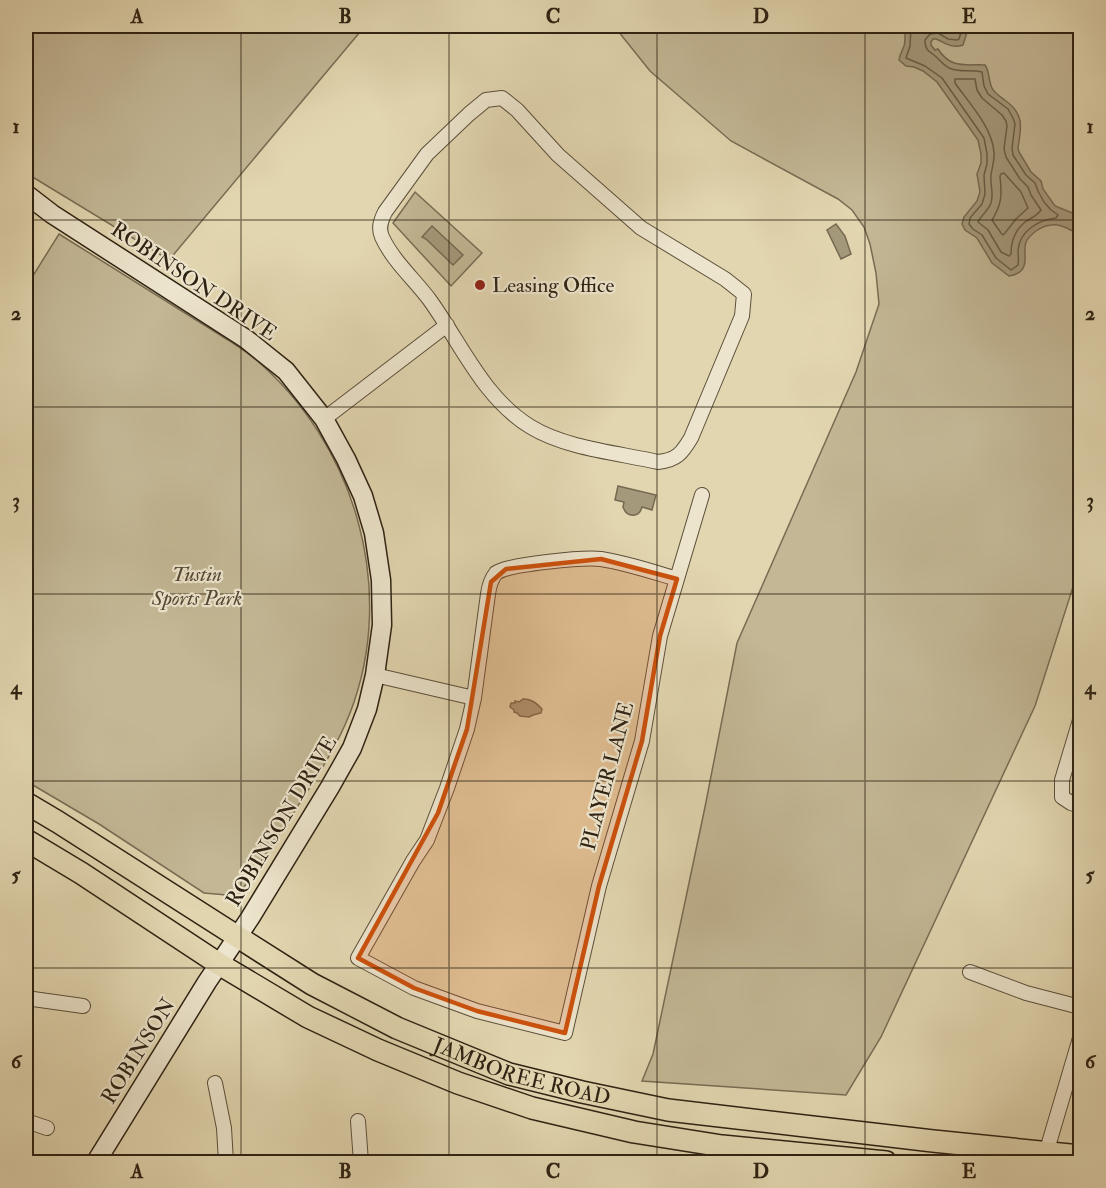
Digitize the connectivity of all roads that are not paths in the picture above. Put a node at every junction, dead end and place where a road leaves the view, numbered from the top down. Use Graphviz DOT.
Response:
graph roads {
  1 [pos="26,194"];
  2 [pos="447,325"];
  3 [pos="324,419"];
  4 [pos="702,495"];
  5 [pos="678,579"];
  6 [pos="375,675"];
  7 [pos="474,698"];
  8 [pos="1080,720"];
  9 [pos="26,803"];
  10 [pos="1080,806"];
  11 [pos="26,840"];
  12 [pos="238,937"];
  13 [pos="219,964"];
  14 [pos="970,972"];
  15 [pos="26,998"];
  16 [pos="83,1006"];
  17 [pos="1080,1007"];
  18 [pos="1080,1038"];
  19 [pos="215,1083"];
  20 [pos="26,1121"];
  21 [pos="358,1121"];
  22 [pos="47,1128"];
  23 [pos="1080,1156"];
  24 [pos="1045,1157"];
  25 [pos="96,1162"];
  26 [pos="226,1162"];
  27 [pos="360,1162"];
  28 [pos="886,1162"];
  1 -- 3 [label="street, ROBINSON DRIVE"];
  2 -- 2 [label="street"];
  2 -- 3 [label="street"];
  3 -- 6 [label="street, ROBINSON DRIVE"];
  4 -- 5 [label="street, PLAYER LANE"];
  5 -- 7 [label="street"];
  5 -- 7 [label="street, PLAYER LANE"];
  6 -- 7 [label="street"];
  6 -- 12 [label="street, ROBINSON DRIVE"];
  8 -- 10 [label="street"];
  9 -- 12 [label="main road, JAMBOREE ROAD"];
  11 -- 13 [label="main road, JAMBOREE ROAD"];
  12 -- 13 [label="street, ROBINSON DRIVE"];
  12 -- 24 [label="main road, JAMBOREE ROAD"];
  13 -- 25 [label="street, ROBINSON"];
  13 -- 28 [label="main road, JAMBOREE ROAD"];
  14 -- 17 [label="street"];
  15 -- 16 [label="street"];
  18 -- 24 [label="street"];
  19 -- 26 [label="street"];
  20 -- 22 [label="street"];
  21 -- 27 [label="street"];
  23 -- 24 [label="main road, JAMBOREE ROAD"];
}
